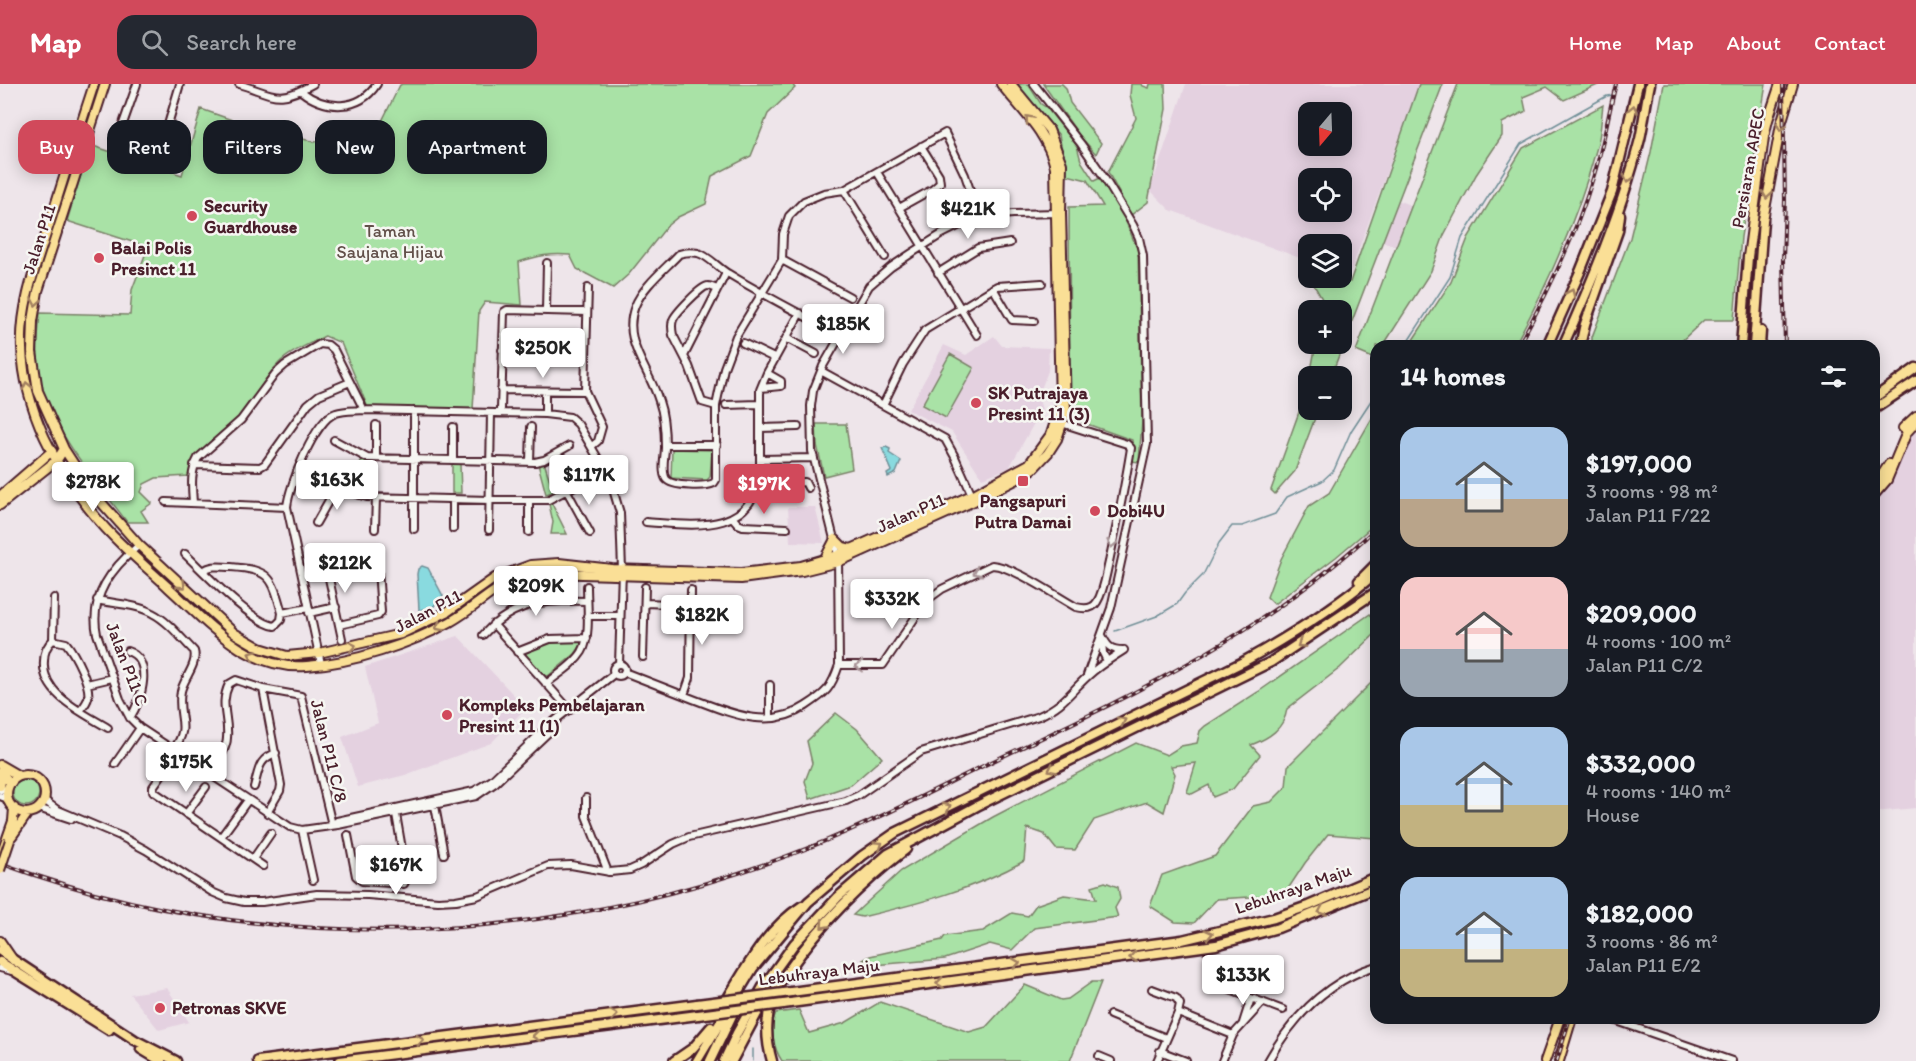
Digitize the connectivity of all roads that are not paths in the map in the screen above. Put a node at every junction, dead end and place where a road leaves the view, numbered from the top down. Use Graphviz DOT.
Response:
graph roads {
  1 [pos="94,84"];
  2 [pos="105,84"];
  3 [pos="137,84"];
  4 [pos="180,84"];
  5 [pos="239,84"];
  6 [pos="314,84"];
  7 [pos="377,84"];
  8 [pos="1001,84"];
  9 [pos="1011,84"];
  10 [pos="1034,84"];
  11 [pos="1638,84"];
  12 [pos="1650,84"];
  13 [pos="1780,84"];
  14 [pos="1793,84"];
  15 [pos="247,85"];
  16 [pos="301,91"];
  17 [pos="124,120"];
  18 [pos="169,120"];
  19 [pos="921,146"];
  20 [pos="877,172"];
  21 [pos="933,189"];
  22 [pos="844,190"];
  23 [pos="1622,199"];
  24 [pos="899,208"];
  25 [pos="976,208"];
  26 [pos="1058,213"];
  27 [pos="948,215"];
  28 [pos="989,215"];
  29 [pos="979,217"];
  30 [pos="1763,220"];
  31 [pos="968,221"];
  32 [pos="48,242"];
  33 [pos="1010,243"];
  34 [pos="922,247"];
  35 [pos="885,257"];
  36 [pos="1748,257"];
  37 [pos="782,260"];
  38 [pos="547,263"];
  39 [pos="726,273"];
  40 [pos="938,273"];
  41 [pos="1042,283"];
  42 [pos="588,288"];
  43 [pos="993,288"];
  44 [pos="717,289"];
  45 [pos="762,292"];
  46 [pos="850,297"];
  47 [pos="960,308"];
  48 [pos="546,310"];
  49 [pos="587,312"];
  50 [pos="800,313"];
  51 [pos="1034,321"];
  52 [pos="840,335"];
  53 [pos="977,335"];
  54 [pos="786,338"];
  55 [pos="1548,340"];
  56 [pos="1566,340"];
  57 [pos="1581,340"];
  58 [pos="1741,340"];
  59 [pos="1747,340"];
  60 [pos="1754,340"];
  61 [pos="1760,340"];
  62 [pos="743,343"];
  63 [pos="502,350"];
  64 [pos="585,352"];
  65 [pos="816,354"];
  66 [pos="684,356"];
  67 [pos="774,358"];
  68 [pos="1916,368"];
  69 [pos="821,371"];
  70 [pos="767,373"];
  71 [pos="1916,381"];
  72 [pos="350,382"];
  73 [pos="760,388"];
  74 [pos="501,390"];
  75 [pos="545,391"];
  76 [pos="585,391"];
  77 [pos="1880,394"];
  78 [pos="759,404"];
  79 [pos="726,405"];
  80 [pos="883,405"];
  81 [pos="716,406"];
  82 [pos="1880,406"];
  83 [pos="501,409"];
  84 [pos="364,410"];
  85 [pos="414,411"];
  86 [pos="491,413"];
  87 [pos="545,414"];
  88 [pos="1916,416"];
  89 [pos="1916,422"];
  90 [pos="1060,423"];
  91 [pos="376,425"];
  92 [pos="531,427"];
  93 [pos="453,428"];
  94 [pos="760,428"];
  95 [pos="798,428"];
  96 [pos="334,440"];
  97 [pos="46,441"];
  98 [pos="665,445"];
  99 [pos="717,445"];
  100 [pos="569,446"];
  101 [pos="592,446"];
  102 [pos="64,449"];
  103 [pos="52,451"];
  104 [pos="814,458"];
  105 [pos="376,459"];
  106 [pos="761,459"];
  107 [pos="57,460"];
  108 [pos="415,460"];
  109 [pos="453,460"];
  110 [pos="491,461"];
  111 [pos="530,462"];
  112 [pos="43,465"];
  113 [pos="194,465"];
  114 [pos="63,471"];
  115 [pos="314,473"];
  116 [pos="588,479"];
  117 [pos="1880,479"];
  118 [pos="759,484"];
  119 [pos="337,486"];
  120 [pos="1880,488"];
  121 [pos="808,489"];
  122 [pos="567,491"];
  123 [pos="0,496"];
  124 [pos="376,497"];
  125 [pos="415,497"];
  126 [pos="973,498"];
  127 [pos="453,499"];
  128 [pos="490,500"];
  129 [pos="529,500"];
  130 [pos="166,502"];
  131 [pos="193,504"];
  132 [pos="0,505"];
  133 [pos="287,507"];
  134 [pos="732,517"];
  135 [pos="646,522"];
  136 [pos="316,523"];
  137 [pos="787,528"];
  138 [pos="375,529"];
  139 [pos="414,529"];
  140 [pos="453,529"];
  141 [pos="489,530"];
  142 [pos="529,532"];
  143 [pos="590,533"];
  144 [pos="835,539"];
  145 [pos="140,545"];
  146 [pos="851,549"];
  147 [pos="130,553"];
  148 [pos="185,554"];
  149 [pos="324,555"];
  150 [pos="377,555"];
  151 [pos="825,558"];
  152 [pos="838,558"];
  153 [pos="1370,570"];
  154 [pos="203,571"];
  155 [pos="327,571"];
  156 [pos="378,571"];
  157 [pos="621,572"];
  158 [pos="1370,578"];
  159 [pos="587,586"];
  160 [pos="645,587"];
  161 [pos="691,590"];
  162 [pos="1370,596"];
  163 [pos="54,598"];
  164 [pos="97,600"];
  165 [pos="587,601"];
  166 [pos="645,603"];
  167 [pos="691,605"];
  168 [pos="336,607"];
  169 [pos="309,610"];
  170 [pos="282,613"];
  171 [pos="587,616"];
  172 [pos="620,616"];
  173 [pos="493,624"];
  174 [pos="339,625"];
  175 [pos="1300,628"];
  176 [pos="1102,634"];
  177 [pos="483,635"];
  178 [pos="587,638"];
  179 [pos="342,639"];
  180 [pos="53,640"];
  181 [pos="127,651"];
  182 [pos="517,652"];
  183 [pos="319,653"];
  184 [pos="643,657"];
  185 [pos="1107,661"];
  186 [pos="321,664"];
  187 [pos="619,664"];
  188 [pos="839,665"];
  189 [pos="624,672"];
  190 [pos="614,674"];
  191 [pos="1087,677"];
  192 [pos="112,678"];
  193 [pos="87,684"];
  194 [pos="546,684"];
  195 [pos="770,685"];
  196 [pos="263,689"];
  197 [pos="684,695"];
  198 [pos="804,708"];
  199 [pos="570,710"];
  200 [pos="725,710"];
  201 [pos="80,711"];
  202 [pos="770,715"];
  203 [pos="130,718"];
  204 [pos="558,720"];
  205 [pos="108,728"];
  206 [pos="140,728"];
  207 [pos="173,750"];
  208 [pos="276,753"];
  209 [pos="219,761"];
  210 [pos="170,763"];
  211 [pos="116,764"];
  212 [pos="0,765"];
  213 [pos="0,772"];
  214 [pos="18,777"];
  215 [pos="254,786"];
  216 [pos="5,787"];
  217 [pos="206,787"];
  218 [pos="4,797"];
  219 [pos="586,798"];
  220 [pos="44,800"];
  221 [pos="248,800"];
  222 [pos="435,806"];
  223 [pos="14,808"];
  224 [pos="38,808"];
  225 [pos="28,813"];
  226 [pos="267,813"];
  227 [pos="186,814"];
  228 [pos="396,814"];
  229 [pos="83,822"];
  230 [pos="332,825"];
  231 [pos="302,830"];
  232 [pos="930,831"];
  233 [pos="271,833"];
  234 [pos="348,835"];
  235 [pos="221,837"];
  236 [pos="8,839"];
  237 [pos="444,854"];
  238 [pos="0,858"];
  239 [pos="253,859"];
  240 [pos="263,866"];
  241 [pos="0,870"];
  242 [pos="608,872"];
  243 [pos="313,880"];
  244 [pos="1370,880"];
  245 [pos="1370,890"];
  246 [pos="808,902"];
  247 [pos="0,942"];
  248 [pos="775,943"];
  249 [pos="805,946"];
  250 [pos="0,951"];
  251 [pos="14,960"];
  252 [pos="0,962"];
  253 [pos="0,968"];
  254 [pos="1370,969"];
  255 [pos="15,971"];
  256 [pos="1218,985"];
  257 [pos="1152,989"];
  258 [pos="1251,998"];
  259 [pos="1263,1002"];
  260 [pos="1283,1010"];
  261 [pos="1178,1013"];
  262 [pos="1110,1015"];
  263 [pos="1558,1024"];
  264 [pos="1570,1024"];
  265 [pos="1625,1024"];
  266 [pos="1242,1026"];
  267 [pos="1233,1035"];
  268 [pos="1166,1038"];
  269 [pos="1160,1051"];
  270 [pos="1099,1056"];
  271 [pos="160,1061"];
  272 [pos="176,1061"];
  273 [pos="258,1061"];
  274 [pos="340,1061"];
  275 [pos="674,1061"];
  276 [pos="697,1061"];
  277 [pos="710,1061"];
  278 [pos="724,1061"];
  279 [pos="732,1061"];
  280 [pos="772,1061"];
  281 [pos="1111,1061"];
  282 [pos="1157,1061"];
  283 [pos="1186,1061"];
  284 [pos="1222,1061"];
  285 [pos="1268,1061"];
  286 [pos="1545,1061"];
  287 [pos="1559,1061"];
  288 [pos="1732,1061"];
  1 -- 32 [label="main road, Jalan P11"];
  2 -- 32 [label="main road, Jalan P11"];
  3 -- 17 [label="street"];
  4 -- 18 [label="street"];
  5 -- 15 [label="street"];
  6 -- 16 [label="street"];
  7 -- 16 [label="street"];
  26 -- 8 [label="main road, Jalan P11, one-way"];
  9 -- 26 [label="main road, Jalan P11"];
  10 -- 176 [label="street"];
  55 -- 11 [label="highway, one-way"];
  12 -- 23 [label="highway, one-way"];
  13 -- 36 [label="main road, Persiaran APEC"];
  14 -- 30 [label="main road, Persiaran APEC, one-way"];
  15 -- 16 [label="street"];
  19 -- 20 [label="street"];
  19 -- 21 [label="street"];
  19 -- 25 [label="street"];
  20 -- 22 [label="street"];
  20 -- 24 [label="street"];
  21 -- 24 [label="street"];
  21 -- 27 [label="street"];
  22 -- 35 [label="street"];
  22 -- 37 [label="street"];
  23 -- 56 [label="highway"];
  23 -- 57 [label="highway"];
  24 -- 34 [label="street"];
  25 -- 28 [label="street"];
  25 -- 29 [label="street"];
  25 -- 31 [label="street"];
  26 -- 28 [label="street"];
  26 -- 90 [label="main road, Jalan P11"];
  28 -- 29 [label="street"];
  29 -- 31 [label="street"];
  30 -- 60 [label="highway"];
  30 -- 61 [label="highway"];
  31 -- 34 [label="street"];
  97 -- 32 [label="main road, Jalan P11, one-way"];
  32 -- 102 [label="main road, Jalan P11, one-way"];
  33 -- 40 [label="street"];
  34 -- 40 [label="street"];
  34 -- 52 [label="street"];
  36 -- 58 [label="highway"];
  36 -- 59 [label="highway"];
  37 -- 45 [label="street"];
  37 -- 46 [label="street"];
  38 -- 48 [label="street"];
  39 -- 44 [label="street"];
  39 -- 45 [label="street"];
  39 -- 98 [label="street"];
  40 -- 47 [label="street"];
  41 -- 43 [label="street"];
  42 -- 49 [label="street"];
  43 -- 47 [label="street"];
  43 -- 51 [label="street"];
  44 -- 66 [label="street"];
  44 -- 66 [label="street"];
  45 -- 50 [label="street"];
  45 -- 81 [label="street"];
  47 -- 53 [label="street"];
  47 -- 80 [label="street"];
  48 -- 49 [label="street"];
  48 -- 63 [label="street"];
  49 -- 64 [label="street"];
  50 -- 52 [label="street"];
  50 -- 54 [label="street"];
  52 -- 69 [label="street"];
  54 -- 65 [label="street"];
  54 -- 67 [label="street"];
  62 -- 67 [label="street"];
  63 -- 64 [label="street"];
  63 -- 74 [label="street"];
  64 -- 76 [label="street"];
  66 -- 81 [label="street"];
  67 -- 70 [label="street"];
  68 -- 77 [label="highway"];
  69 -- 80 [label="street"];
  69 -- 104 [label="street"];
  70 -- 73 [label="street"];
  70 -- 73 [label="street"];
  71 -- 82 [label="highway"];
  72 -- 84 [label="street"];
  72 -- 113 [label="street"];
  72 -- 113 [label="street"];
  73 -- 78 [label="street"];
  74 -- 75 [label="street"];
  74 -- 83 [label="street"];
  75 -- 76 [label="street"];
  75 -- 87 [label="street"];
  76 -- 101 [label="street"];
  78 -- 79 [label="street"];
  78 -- 94 [label="street"];
  80 -- 126 [label="street"];
  81 -- 99 [label="street"];
  84 -- 85 [label="street"];
  84 -- 133 [label="street"];
  85 -- 86 [label="street"];
  85 -- 108 [label="street"];
  86 -- 87 [label="street"];
  86 -- 110 [label="street"];
  87 -- 101 [label="street"];
  88 -- 117 [label="main road"];
  89 -- 120 [label="main road"];
  90 -- 126 [label="main road, Jalan P11"];
  90 -- 188 [label="street, one-way"];
  91 -- 105 [label="street"];
  92 -- 111 [label="street"];
  93 -- 109 [label="street"];
  94 -- 95 [label="street"];
  94 -- 106 [label="street"];
  96 -- 105 [label="street"];
  97 -- 103 [label="main road, Jalan P11"];
  97 -- 112 [label="main road"];
  98 -- 99 [label="street"];
  98 -- 99 [label="street"];
  100 -- 111 [label="street"];
  101 -- 157 [label="street"];
  102 -- 103 [label="main road"];
  102 -- 107 [label="main road"];
  102 -- 145 [label="main road, Jalan P11"];
  103 -- 107 [label="main road, Jalan P11"];
  103 -- 112 [label="main road"];
  104 -- 106 [label="street"];
  104 -- 144 [label="street"];
  105 -- 108 [label="street"];
  106 -- 118 [label="street"];
  107 -- 112 [label="main road"];
  107 -- 114 [label="main road, Jalan P11"];
  108 -- 109 [label="street"];
  108 -- 125 [label="street"];
  109 -- 110 [label="street"];
  110 -- 111 [label="street"];
  110 -- 128 [label="street"];
  112 -- 114 [label="main road"];
  112 -- 123 [label="main road"];
  112 -- 132 [label="main road"];
  113 -- 131 [label="street"];
  114 -- 147 [label="main road, Jalan P11"];
  115 -- 119 [label="street"];
  116 -- 122 [label="street"];
  118 -- 121 [label="street"];
  118 -- 134 [label="street"];
  119 -- 124 [label="street"];
  119 -- 136 [label="street"];
  122 -- 129 [label="street"];
  122 -- 143 [label="street"];
  124 -- 125 [label="street"];
  124 -- 138 [label="street"];
  125 -- 127 [label="street"];
  125 -- 139 [label="street"];
  126 -- 146 [label="main road, Jalan P11"];
  126 -- 152 [label="main road, Jalan P11"];
  127 -- 128 [label="street"];
  127 -- 140 [label="street"];
  128 -- 129 [label="street"];
  128 -- 141 [label="street"];
  129 -- 142 [label="street"];
  130 -- 131 [label="street"];
  131 -- 133 [label="street"];
  133 -- 169 [label="street"];
  134 -- 135 [label="street"];
  134 -- 137 [label="street"];
  144 -- 146 [label="main road"];
  144 -- 151 [label="main road"];
  144 -- 152 [label="street"];
  145 -- 147 [label="street, Jalan P11 C"];
  145 -- 183 [label="main road, Jalan P11, one-way"];
  146 -- 152 [label="main road, Jalan P11"];
  147 -- 164 [label="street, Jalan P11 C"];
  186 -- 147 [label="main road, Jalan P11, one-way"];
  148 -- 154 [label="street"];
  149 -- 155 [label="street"];
  150 -- 156 [label="street"];
  151 -- 152 [label="main road, Jalan P11"];
  151 -- 157 [label="main road, Jalan P11"];
  152 -- 157 [label="main road, Jalan P11"];
  152 -- 188 [label="street"];
  153 -- 175 [label="highway"];
  154 -- 170 [label="street"];
  154 -- 170 [label="street"];
  155 -- 156 [label="street"];
  155 -- 168 [label="street"];
  156 -- 174 [label="street"];
  157 -- 172 [label="street"];
  183 -- 157 [label="main road, Jalan P11, one-way"];
  157 -- 186 [label="main road, Jalan P11, one-way"];
  158 -- 175 [label="highway"];
  159 -- 165 [label="street"];
  160 -- 166 [label="street"];
  161 -- 167 [label="street"];
  162 -- 232 [label="highway, one-way"];
  163 -- 180 [label="street"];
  164 -- 192 [label="street, Jalan P11 C"];
  164 -- 207 [label="street"];
  165 -- 171 [label="street"];
  165 -- 173 [label="street"];
  166 -- 167 [label="street"];
  166 -- 184 [label="street"];
  167 -- 197 [label="street"];
  168 -- 169 [label="street"];
  168 -- 174 [label="street"];
  169 -- 170 [label="street"];
  169 -- 183 [label="street"];
  171 -- 172 [label="street"];
  171 -- 178 [label="street"];
  172 -- 187 [label="street"];
  173 -- 177 [label="street"];
  173 -- 182 [label="street"];
  174 -- 179 [label="street"];
  246 -- 175 [label="highway, one-way"];
  176 -- 185 [label="street"];
  176 -- 185 [label="street"];
  176 -- 191 [label="street"];
  178 -- 182 [label="street"];
  178 -- 194 [label="street"];
  180 -- 193 [label="street"];
  180 -- 201 [label="street"];
  181 -- 203 [label="street"];
  182 -- 194 [label="street"];
  183 -- 186 [label="street"];
  185 -- 191 [label="street"];
  187 -- 189 [label="street"];
  187 -- 190 [label="street"];
  188 -- 198 [label="street"];
  189 -- 190 [label="street"];
  189 -- 197 [label="street"];
  190 -- 199 [label="street"];
  191 -- 242 [label="street"];
  192 -- 193 [label="street"];
  192 -- 203 [label="street, Jalan P11 C"];
  193 -- 201 [label="street"];
  194 -- 199 [label="street"];
  195 -- 202 [label="street"];
  196 -- 208 [label="street"];
  196 -- 209 [label="street, Jalan P11 C/8"];
  196 -- 230 [label="street, Jalan P11 C/8"];
  197 -- 200 [label="street"];
  198 -- 200 [label="street"];
  198 -- 202 [label="street"];
  199 -- 204 [label="street"];
  200 -- 202 [label="street"];
  201 -- 205 [label="street"];
  203 -- 206 [label="street, Jalan P11 C"];
  204 -- 222 [label="street"];
  204 -- 230 [label="street"];
  206 -- 207 [label="street, Jalan P11 C"];
  206 -- 211 [label="street"];
  207 -- 221 [label="street, Jalan P11 C"];
  208 -- 215 [label="street"];
  208 -- 226 [label="street"];
  210 -- 227 [label="street"];
  212 -- 214 [label="main road"];
  213 -- 216 [label="main road"];
  214 -- 216 [label="main road"];
  214 -- 220 [label="main road"];
  216 -- 218 [label="main road"];
  217 -- 227 [label="street"];
  218 -- 223 [label="main road"];
  219 -- 242 [label="street"];
  220 -- 224 [label="main road"];
  220 -- 229 [label="street"];
  221 -- 226 [label="street, Jalan P11 C"];
  221 -- 235 [label="street"];
  222 -- 228 [label="street"];
  222 -- 237 [label="street"];
  223 -- 225 [label="main road"];
  223 -- 236 [label="main road"];
  224 -- 225 [label="main road"];
  224 -- 229 [label="street"];
  225 -- 236 [label="main road"];
  226 -- 231 [label="street, Jalan P11 C"];
  227 -- 235 [label="street"];
  228 -- 230 [label="street"];
  228 -- 234 [label="street"];
  229 -- 242 [label="street"];
  230 -- 231 [label="street"];
  231 -- 243 [label="street"];
  232 -- 249 [label="highway, one-way"];
  232 -- 278 [label="highway"];
  233 -- 239 [label="street"];
  235 -- 239 [label="street"];
  236 -- 238 [label="main road, bridge"];
  236 -- 241 [label="main road, bridge"];
  239 -- 240 [label="street"];
  273 -- 244 [label="highway, Lebuhraya Maju, one-way, bridge"];
  245 -- 274 [label="highway, Lebuhraya Maju, one-way, bridge"];
  246 -- 248 [label="highway"];
  246 -- 275 [label="highway"];
  247 -- 251 [label="main road"];
  248 -- 276 [label="highway"];
  248 -- 277 [label="highway"];
  249 -- 279 [label="highway"];
  249 -- 280 [label="highway"];
  250 -- 251 [label="highway"];
  251 -- 272 [label="highway"];
  252 -- 255 [label="highway"];
  253 -- 255 [label="street"];
  254 -- 285 [label="street"];
  255 -- 271 [label="highway"];
  256 -- 258 [label="street"];
  257 -- 261 [label="street"];
  258 -- 259 [label="street"];
  258 -- 266 [label="street"];
  259 -- 260 [label="street"];
  259 -- 266 [label="street"];
  261 -- 267 [label="street"];
  261 -- 268 [label="street"];
  262 -- 268 [label="street"];
  263 -- 286 [label="main road"];
  264 -- 287 [label="main road"];
  265 -- 288 [label="street"];
  266 -- 267 [label="street"];
  267 -- 284 [label="street"];
  268 -- 269 [label="street"];
  269 -- 282 [label="street"];
  269 -- 283 [label="street"];
  270 -- 281 [label="street"];
}
